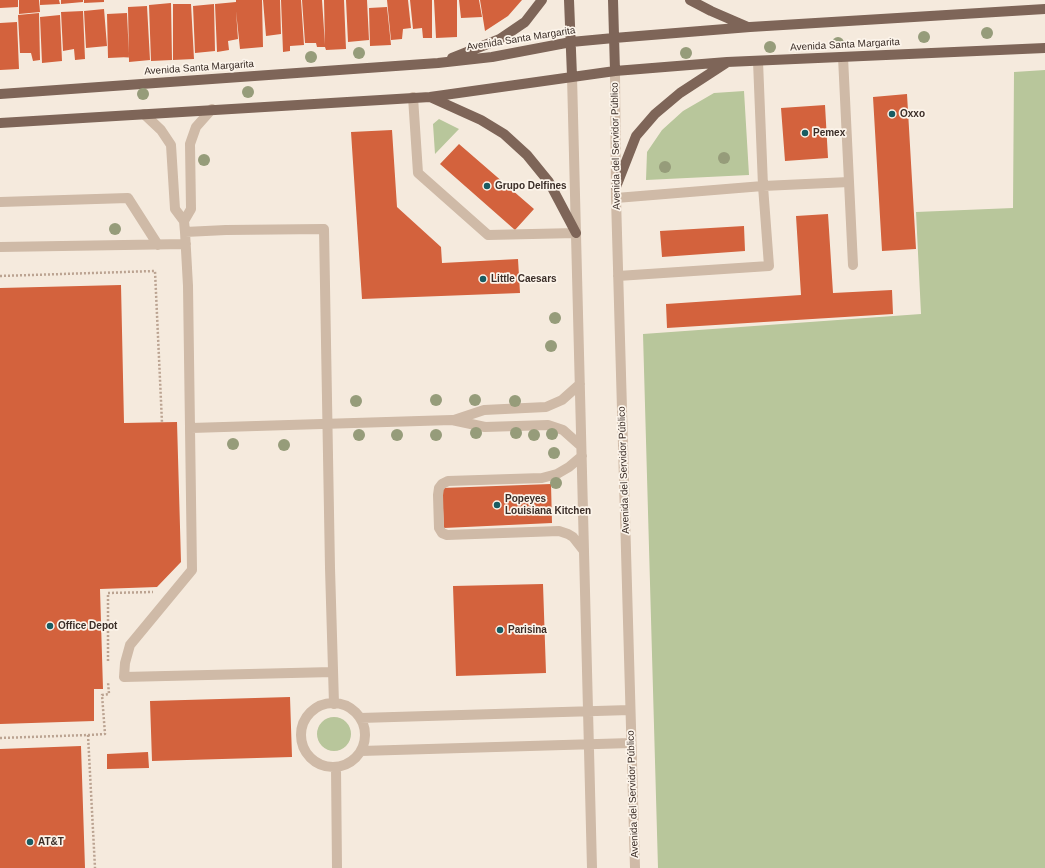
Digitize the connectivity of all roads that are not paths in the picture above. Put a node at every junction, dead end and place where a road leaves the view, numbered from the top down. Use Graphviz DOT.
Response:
graph roads {
  1 [pos="542,0"];
  2 [pos="569,0"];
  3 [pos="613,0"];
  4 [pos="690,0"];
  5 [pos="1045,9"];
  6 [pos="750,27"];
  7 [pos="614,38"];
  8 [pos="571,42"];
  9 [pos="1045,48"];
  10 [pos="843,57"];
  11 [pos="758,61"];
  12 [pos="727,62"];
  13 [pos="438,63"];
  14 [pos="615,71"];
  15 [pos="572,76"];
  16 [pos="0,94"];
  17 [pos="430,96"];
  18 [pos="414,97"];
  19 [pos="212,109"];
  20 [pos="144,114"];
  21 [pos="0,123"];
  22 [pos="849,182"];
  23 [pos="763,186"];
  24 [pos="616,192"];
  25 [pos="0,202"];
  26 [pos="184,227"];
  27 [pos="576,233"];
  28 [pos="186,244"];
  29 [pos="158,245"];
  30 [pos="0,247"];
  31 [pos="853,265"];
  32 [pos="618,276"];
  33 [pos="580,384"];
  34 [pos="452,420"];
  35 [pos="328,423"];
  36 [pos="190,428"];
  37 [pos="582,451"];
  38 [pos="584,551"];
  39 [pos="333,672"];
  40 [pos="334,704"];
  41 [pos="630,710"];
  42 [pos="588,712"];
  43 [pos="360,718"];
  44 [pos="631,743"];
  45 [pos="589,745"];
  46 [pos="361,751"];
  47 [pos="336,767"];
  48 [pos="591,866"];
  49 [pos="337,868"];
  50 [pos="635,868"];
  1 -- 13 [label="main road"];
  2 -- 8 [label="main road"];
  3 -- 7 [label="main road"];
  4 -- 6 [label="main road"];
  5 -- 6 [label="main road, Avenida Santa Margarita"];
  6 -- 7 [label="main road, Avenida Santa Margarita"];
  7 -- 8 [label="main road, Avenida Santa Margarita"];
  7 -- 14 [label="main road"];
  8 -- 13 [label="main road, Avenida Santa Margarita"];
  8 -- 15 [label="main road"];
  9 -- 10 [label="main road, Avenida Santa Margarita"];
  10 -- 11 [label="main road, Avenida Santa Margarita"];
  10 -- 22 [label="street"];
  11 -- 12 [label="main road, Avenida Santa Margarita"];
  11 -- 23 [label="street"];
  12 -- 14 [label="main road, Avenida Santa Margarita"];
  12 -- 24 [label="main road"];
  13 -- 16 [label="main road, Avenida Santa Margarita"];
  14 -- 15 [label="main road, Avenida Santa Margarita"];
  14 -- 24 [label="street, Avenida del Servidor Público"];
  15 -- 17 [label="main road, Avenida Santa Margarita"];
  15 -- 27 [label="street"];
  17 -- 18 [label="main road, Avenida Santa Margarita"];
  17 -- 27 [label="main road"];
  18 -- 19 [label="main road, Avenida Santa Margarita"];
  18 -- 27 [label="street"];
  19 -- 20 [label="main road, Avenida Santa Margarita"];
  19 -- 26 [label="street"];
  20 -- 21 [label="main road, Avenida Santa Margarita"];
  20 -- 26 [label="street"];
  22 -- 23 [label="street"];
  22 -- 31 [label="street"];
  23 -- 24 [label="street"];
  23 -- 32 [label="street"];
  24 -- 32 [label="street, Avenida del Servidor Público"];
  25 -- 29 [label="street"];
  26 -- 28 [label="street"];
  26 -- 35 [label="street"];
  27 -- 33 [label="street"];
  28 -- 29 [label="street"];
  28 -- 36 [label="street"];
  29 -- 30 [label="street"];
  32 -- 41 [label="street, Avenida del Servidor Público"];
  33 -- 34 [label="street"];
  33 -- 37 [label="street"];
  34 -- 35 [label="street"];
  34 -- 37 [label="street"];
  35 -- 36 [label="street"];
  35 -- 39 [label="street"];
  36 -- 39 [label="street"];
  37 -- 38 [label="street"];
  37 -- 38 [label="street"];
  38 -- 42 [label="street"];
  39 -- 40 [label="street"];
  40 -- 43 [label="street"];
  40 -- 47 [label="street"];
  41 -- 42 [label="street"];
  41 -- 44 [label="street, Avenida del Servidor Público"];
  42 -- 43 [label="street"];
  42 -- 45 [label="street"];
  43 -- 46 [label="street"];
  44 -- 45 [label="street"];
  44 -- 50 [label="street, Avenida del Servidor Público"];
  45 -- 46 [label="street"];
  45 -- 48 [label="street"];
  46 -- 47 [label="street"];
  47 -- 49 [label="street"];
}
